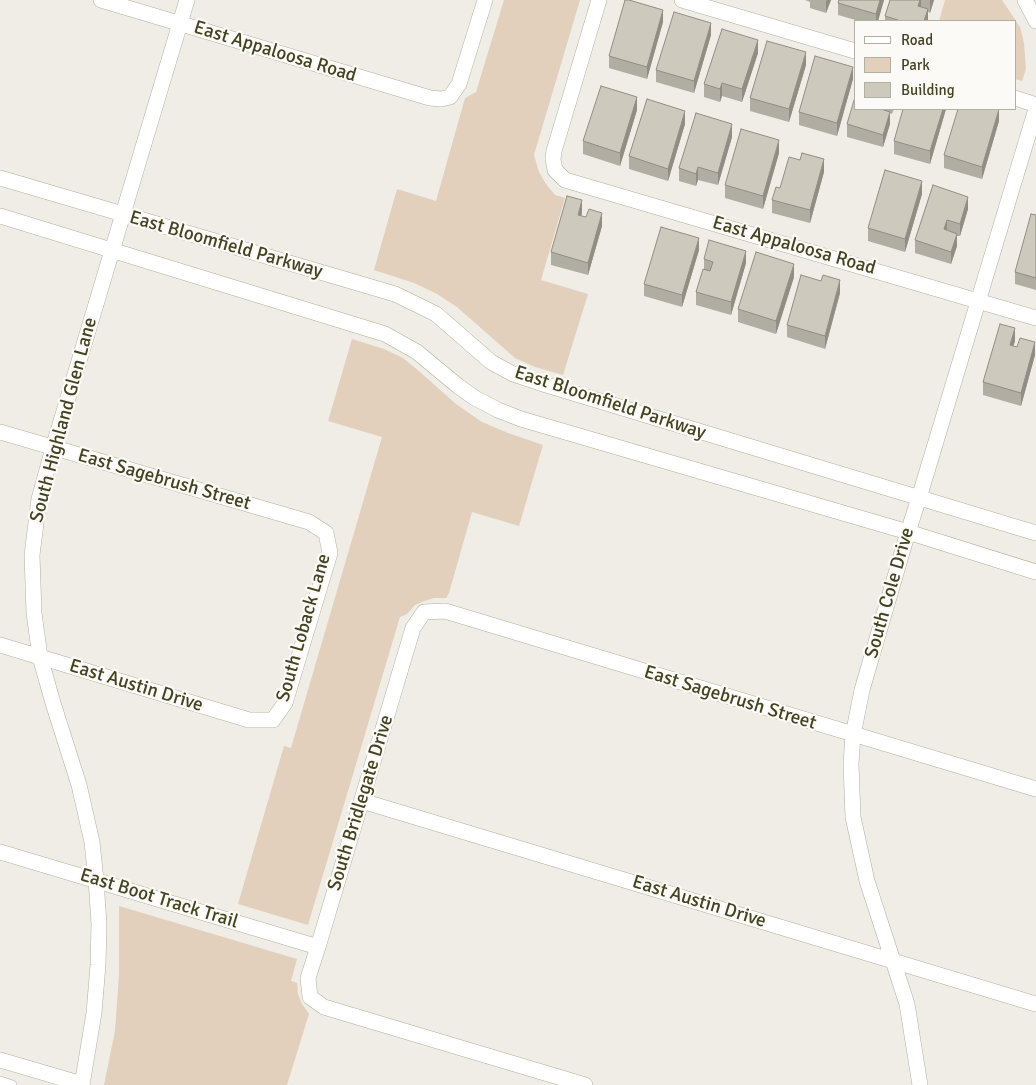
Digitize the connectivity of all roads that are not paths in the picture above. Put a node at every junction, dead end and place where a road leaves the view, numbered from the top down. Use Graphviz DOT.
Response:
graph roads {
  1 [pos="101,0"];
  2 [pos="187,0"];
  3 [pos="485,0"];
  4 [pos="599,0"];
  5 [pos="682,0"];
  6 [pos="1025,0"];
  7 [pos="1036,21"];
  8 [pos="180,23"];
  9 [pos="854,51"];
  10 [pos="1016,98"];
  11 [pos="1036,105"];
  12 [pos="1036,109"];
  13 [pos="0,178"];
  14 [pos="123,214"];
  15 [pos="0,216"];
  16 [pos="112,250"];
  17 [pos="978,300"];
  18 [pos="1036,318"];
  19 [pos="0,432"];
  20 [pos="53,448"];
  21 [pos="920,498"];
  22 [pos="908,532"];
  23 [pos="326,533"];
  24 [pos="1036,533"];
  25 [pos="1036,572"];
  26 [pos="424,612"];
  27 [pos="0,645"];
  28 [pos="40,657"];
  29 [pos="273,720"];
  30 [pos="853,735"];
  31 [pos="1036,789"];
  32 [pos="362,801"];
  33 [pos="0,852"];
  34 [pos="96,880"];
  35 [pos="318,947"];
  36 [pos="893,960"];
  37 [pos="1036,1004"];
  38 [pos="0,1060"];
  39 [pos="0,1082"];
  40 [pos="82,1084"];
  41 [pos="12,1085"];
  42 [pos="584,1085"];
  43 [pos="920,1085"];
  1 -- 8 [label="street, East Appaloosa Road"];
  2 -- 8 [label="street, South Highland Glen Lane"];
  3 -- 8 [label="street, East Appaloosa Road"];
  4 -- 17 [label="street, East Appaloosa Road"];
  5 -- 9 [label="street"];
  6 -- 7 [label="street"];
  8 -- 14 [label="street, South Highland Glen Lane"];
  10 -- 11 [label="street"];
  12 -- 17 [label="street, South Cole Drive"];
  13 -- 14 [label="street, East Bloomfield Parkway"];
  14 -- 16 [label="street, South Highland Glen Lane"];
  14 -- 21 [label="street, East Bloomfield Parkway"];
  15 -- 16 [label="street, East Bloomfield Parkway"];
  16 -- 20 [label="street, South Highland Glen Lane"];
  16 -- 22 [label="street, East Bloomfield Parkway"];
  17 -- 18 [label="street, East Appaloosa Road"];
  17 -- 21 [label="street, South Cole Drive"];
  19 -- 20 [label="street, East Sagebrush Street"];
  20 -- 23 [label="street, East Sagebrush Street"];
  20 -- 28 [label="street, South Highland Glen Lane"];
  21 -- 22 [label="street, South Cole Drive"];
  21 -- 24 [label="street, East Bloomfield Parkway"];
  22 -- 25 [label="street, East Bloomfield Parkway"];
  22 -- 30 [label="street, South Cole Drive"];
  23 -- 29 [label="street, South Loback Lane"];
  26 -- 30 [label="street, East Sagebrush Street"];
  26 -- 32 [label="street, South Bridlegate Drive"];
  27 -- 28 [label="street, East Austin Drive"];
  28 -- 29 [label="street, East Austin Drive"];
  28 -- 34 [label="street, South Highland Glen Lane"];
  30 -- 31 [label="street, East Sagebrush Street"];
  30 -- 36 [label="street, South Cole Drive"];
  32 -- 35 [label="street, South Bridlegate Drive"];
  32 -- 36 [label="street, East Austin Drive"];
  33 -- 34 [label="street, East Boot Track Trail"];
  34 -- 35 [label="street, East Boot Track Trail"];
  34 -- 40 [label="street, South Highland Glen Lane"];
  35 -- 42 [label="street, South Bridlegate Drive"];
  36 -- 37 [label="street, East Austin Drive"];
  36 -- 43 [label="street, South Cole Drive"];
  38 -- 40 [label="street"];
  39 -- 41 [label="lane"];
}
